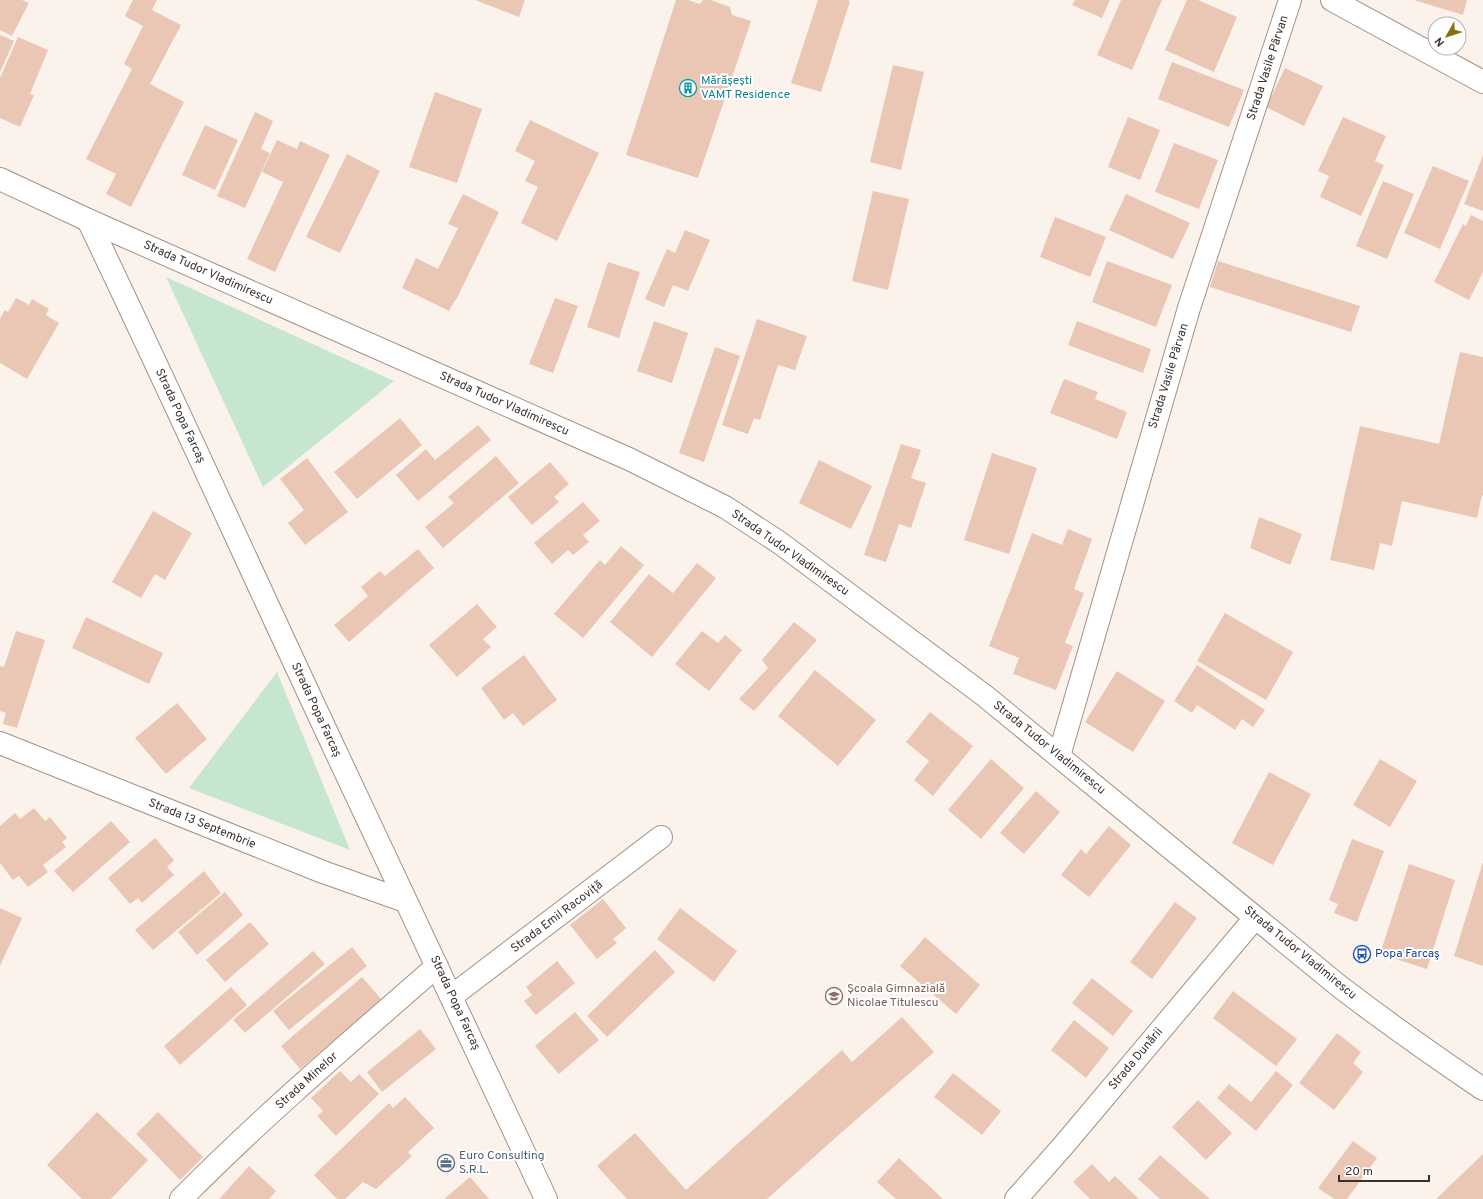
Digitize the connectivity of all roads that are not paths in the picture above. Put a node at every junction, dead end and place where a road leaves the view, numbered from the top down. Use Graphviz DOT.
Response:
graph roads {
  1 [pos="1290,0"];
  2 [pos="1336,1"];
  3 [pos="1483,82"];
  4 [pos="0,178"];
  5 [pos="88,220"];
  6 [pos="0,743"];
  7 [pos="1059,756"];
  8 [pos="661,837"];
  9 [pos="405,901"];
  10 [pos="1255,918"];
  11 [pos="437,966"];
  12 [pos="452,996"];
  13 [pos="1483,1089"];
  14 [pos="181,1199"];
  15 [pos="546,1199"];
  16 [pos="1016,1199"];
  1 -- 7 [label="street, Strada Vasile Pârvan"];
  2 -- 3 [label="street"];
  4 -- 5 [label="street, Strada Tudor Vladimirescu"];
  5 -- 7 [label="street, Strada Tudor Vladimirescu"];
  5 -- 9 [label="street, Strada Popa Farcaș"];
  6 -- 9 [label="street, Strada 13 Septembrie"];
  7 -- 10 [label="street, Strada Tudor Vladimirescu"];
  8 -- 12 [label="street, Strada Emil Racoviță"];
  9 -- 11 [label="street, Strada Popa Farcaș"];
  10 -- 13 [label="street, Strada Tudor Vladimirescu"];
  10 -- 16 [label="street, Strada Dunării"];
  11 -- 12 [label="street, Strada Popa Farcaș"];
  11 -- 14 [label="street, Strada Minelor"];
  12 -- 15 [label="street, Strada Popa Farcaș"];
}
